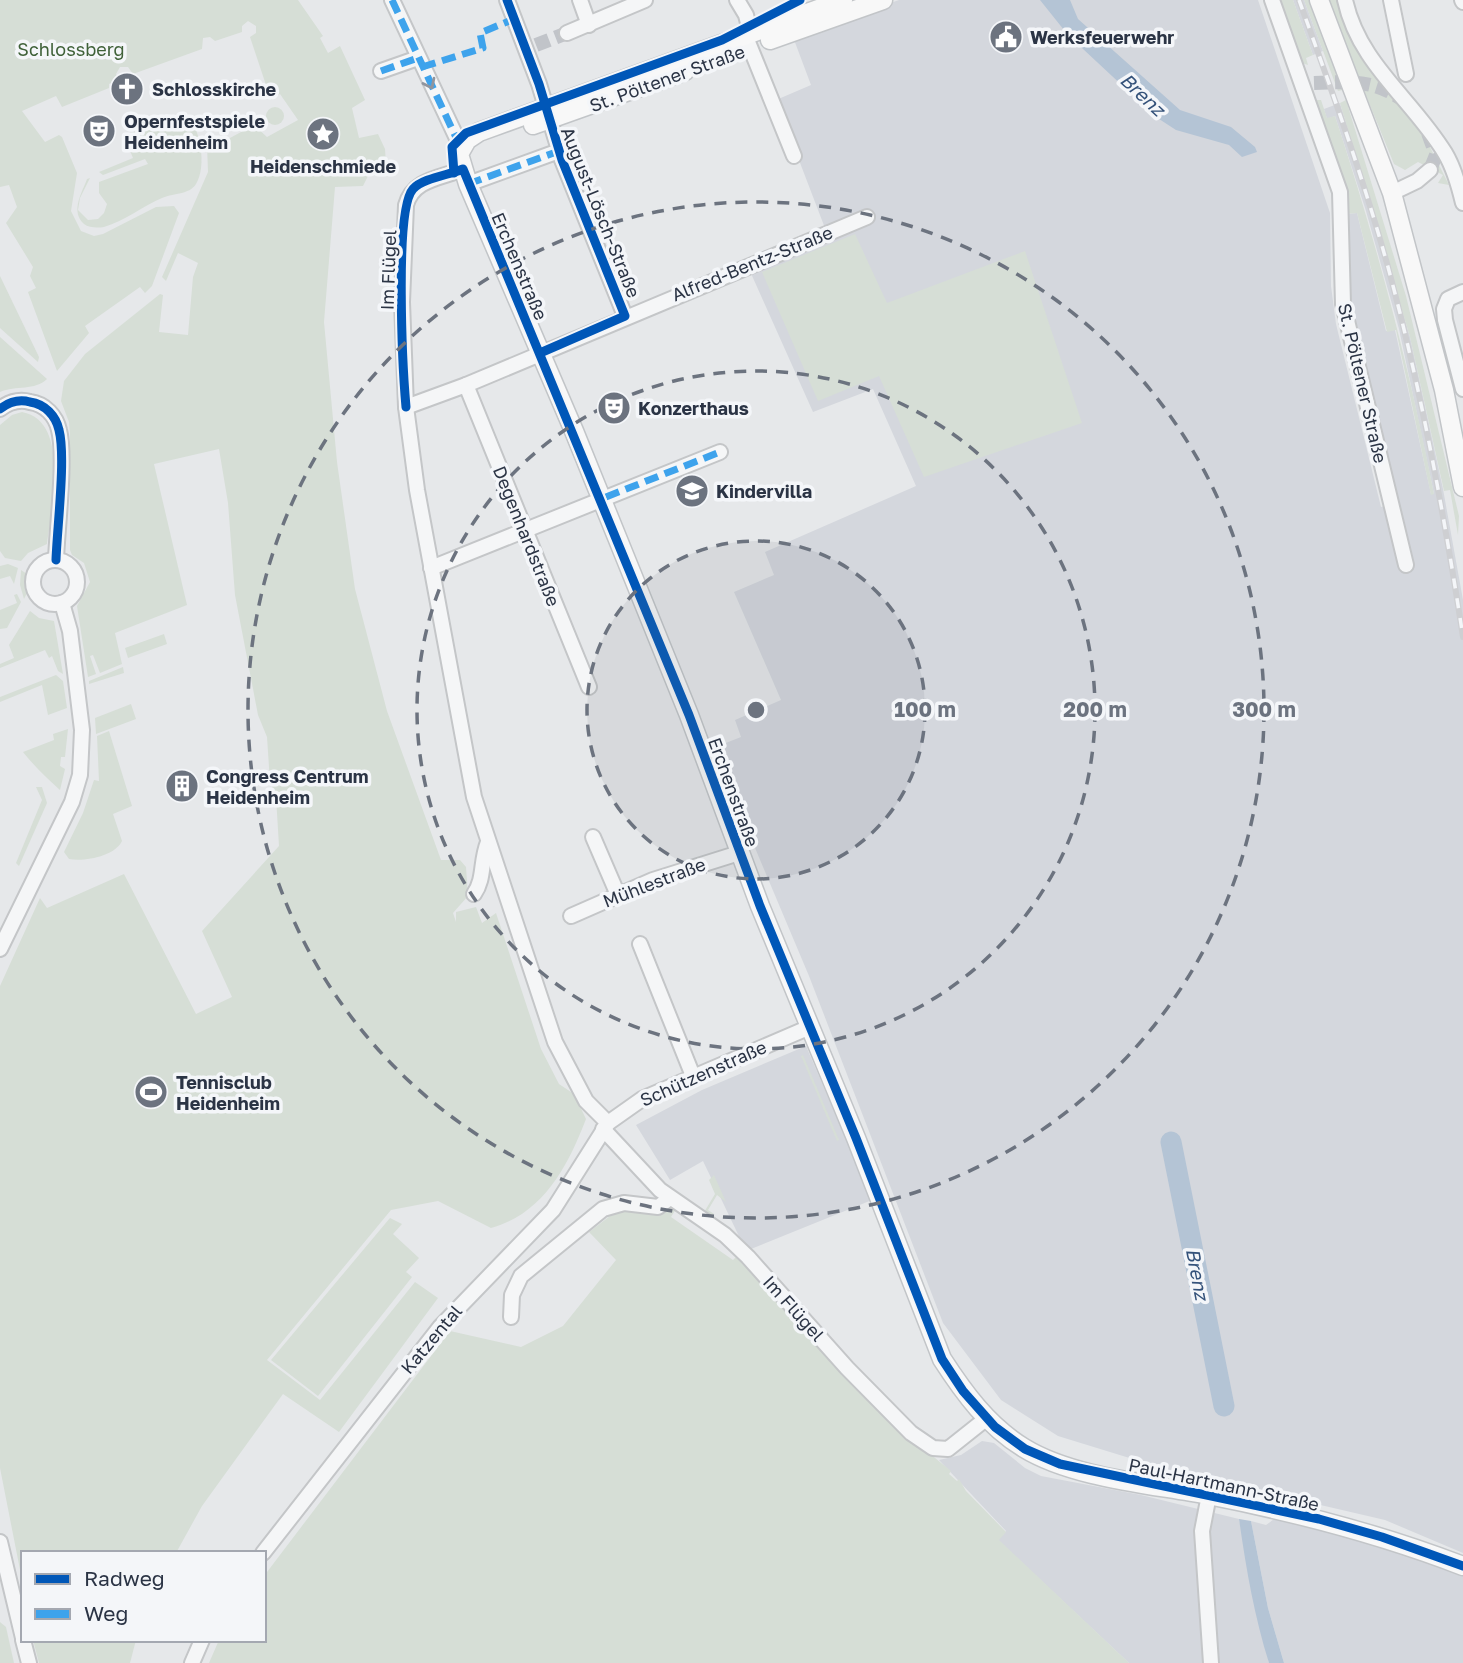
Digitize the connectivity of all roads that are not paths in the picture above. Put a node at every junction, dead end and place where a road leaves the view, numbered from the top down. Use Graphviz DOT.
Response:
graph roads {
  1 [pos="391,0"];
  2 [pos="506,0"];
  3 [pos="580,0"];
  4 [pos="645,0"];
  5 [pos="737,0"];
  6 [pos="844,0"];
  7 [pos="1272,0"];
  8 [pos="1319,0"];
  9 [pos="1345,0"];
  10 [pos="1391,0"];
  11 [pos="869,2"];
  12 [pos="589,25"];
  13 [pos="567,33"];
  14 [pos="749,40"];
  15 [pos="418,58"];
  16 [pos="380,71"];
  17 [pos="1406,74"];
  18 [pos="546,114"];
  19 [pos="559,151"];
  20 [pos="794,156"];
  21 [pos="463,164"];
  22 [pos="1430,170"];
  23 [pos="1392,193"];
  24 [pos="1463,204"];
  25 [pos="867,217"];
  26 [pos="1463,292"];
  27 [pos="625,316"];
  28 [pos="540,353"];
  29 [pos="466,385"];
  30 [pos="1463,388"];
  31 [pos="406,407"];
  32 [pos="0,409"];
  33 [pos="720,452"];
  34 [pos="1460,455"];
  35 [pos="1463,486"];
  36 [pos="601,499"];
  37 [pos="524,529"];
  38 [pos="55,560"];
  39 [pos="1406,565"];
  40 [pos="431,568"];
  41 [pos="62,603"];
  42 [pos="590,687"];
  43 [pos="593,837"];
  44 [pos="488,842"];
  45 [pos="739,853"];
  46 [pos="474,894"];
  47 [pos="618,895"];
  48 [pos="571,916"];
  49 [pos="640,944"];
  50 [pos="0,949"];
  51 [pos="810,1027"];
  52 [pos="693,1076"];
  53 [pos="606,1126"];
  54 [pos="670,1198"];
  55 [pos="511,1317"];
  56 [pos="987,1418"];
  57 [pos="1209,1495"];
  58 [pos="0,1542"];
  59 [pos="265,1551"];
  60 [pos="1463,1566"];
  61 [pos="21,1631"];
  62 [pos="24,1642"];
  63 [pos="201,1642"];
  64 [pos="29,1663"];
  65 [pos="192,1663"];
  66 [pos="1212,1663"];
  1 -- 15 [label="street"];
  2 -- 18 [label="street, August-Lösch-Straße"];
  3 -- 12 [label="street"];
  4 -- 12 [label="street"];
  5 -- 14 [label="street"];
  6 -- 14 [label="main road, St. Pöltener Straße"];
  7 -- 39 [label="street, St. Pöltener Straße"];
  8 -- 23 [label="main road"];
  9 -- 24 [label="street"];
  10 -- 17 [label="street"];
  11 -- 14 [label="main road, St. Pöltener Straße"];
  12 -- 13 [label="street"];
  14 -- 18 [label="main road, St. Pöltener Straße"];
  14 -- 20 [label="street"];
  15 -- 16 [label="street"];
  15 -- 21 [label="street, one-way"];
  18 -- 19 [label="street, August-Lösch-Straße"];
  18 -- 21 [label="main road, St. Pöltener Straße"];
  19 -- 21 [label="street, Im Flügel"];
  19 -- 27 [label="street, August-Lösch-Straße"];
  21 -- 28 [label="main road, Erchenstraße"];
  21 -- 31 [label="street, Im Flügel"];
  22 -- 23 [label="street"];
  23 -- 34 [label="main road"];
  25 -- 27 [label="street, Alfred-Bentz-Straße"];
  26 -- 30 [label="street"];
  27 -- 28 [label="street, Alfred-Bentz-Straße"];
  28 -- 29 [label="street, Alfred-Bentz-Straße"];
  28 -- 36 [label="main road, Erchenstraße"];
  29 -- 31 [label="street, Alfred-Bentz-Straße"];
  29 -- 37 [label="street, Degenhardstraße"];
  31 -- 40 [label="street, Im Flügel"];
  32 -- 38 [label="street"];
  33 -- 36 [label="street"];
  34 -- 35 [label="main road"];
  36 -- 37 [label="street"];
  36 -- 45 [label="main road, Erchenstraße"];
  37 -- 40 [label="street"];
  37 -- 42 [label="street, Degenhardstraße"];
  38 -- 41 [label="street"];
  38 -- 41 [label="street"];
  40 -- 44 [label="street, Im Flügel"];
  41 -- 50 [label="street"];
  43 -- 47 [label="street"];
  44 -- 46 [label="street, Im Flügel"];
  44 -- 53 [label="street, Im Flügel"];
  45 -- 47 [label="street, Mühlestraße"];
  45 -- 51 [label="main road, Erchenstraße"];
  47 -- 48 [label="street, Mühlestraße"];
  49 -- 52 [label="street"];
  51 -- 52 [label="street, Schützenstraße"];
  51 -- 56 [label="main road, Erchenstraße"];
  52 -- 53 [label="street, Schützenstraße"];
  53 -- 54 [label="street, Im Flügel"];
  53 -- 59 [label="street, Katzental"];
  54 -- 55 [label="street"];
  54 -- 56 [label="street, Im Flügel"];
  56 -- 57 [label="main road, Paul-Hartmann-Straße"];
  57 -- 60 [label="main road, Paul-Hartmann-Straße"];
  57 -- 66 [label="street"];
  58 -- 61 [label="street"];
  62 -- 64 [label="street"];
  63 -- 65 [label="street"];
}
